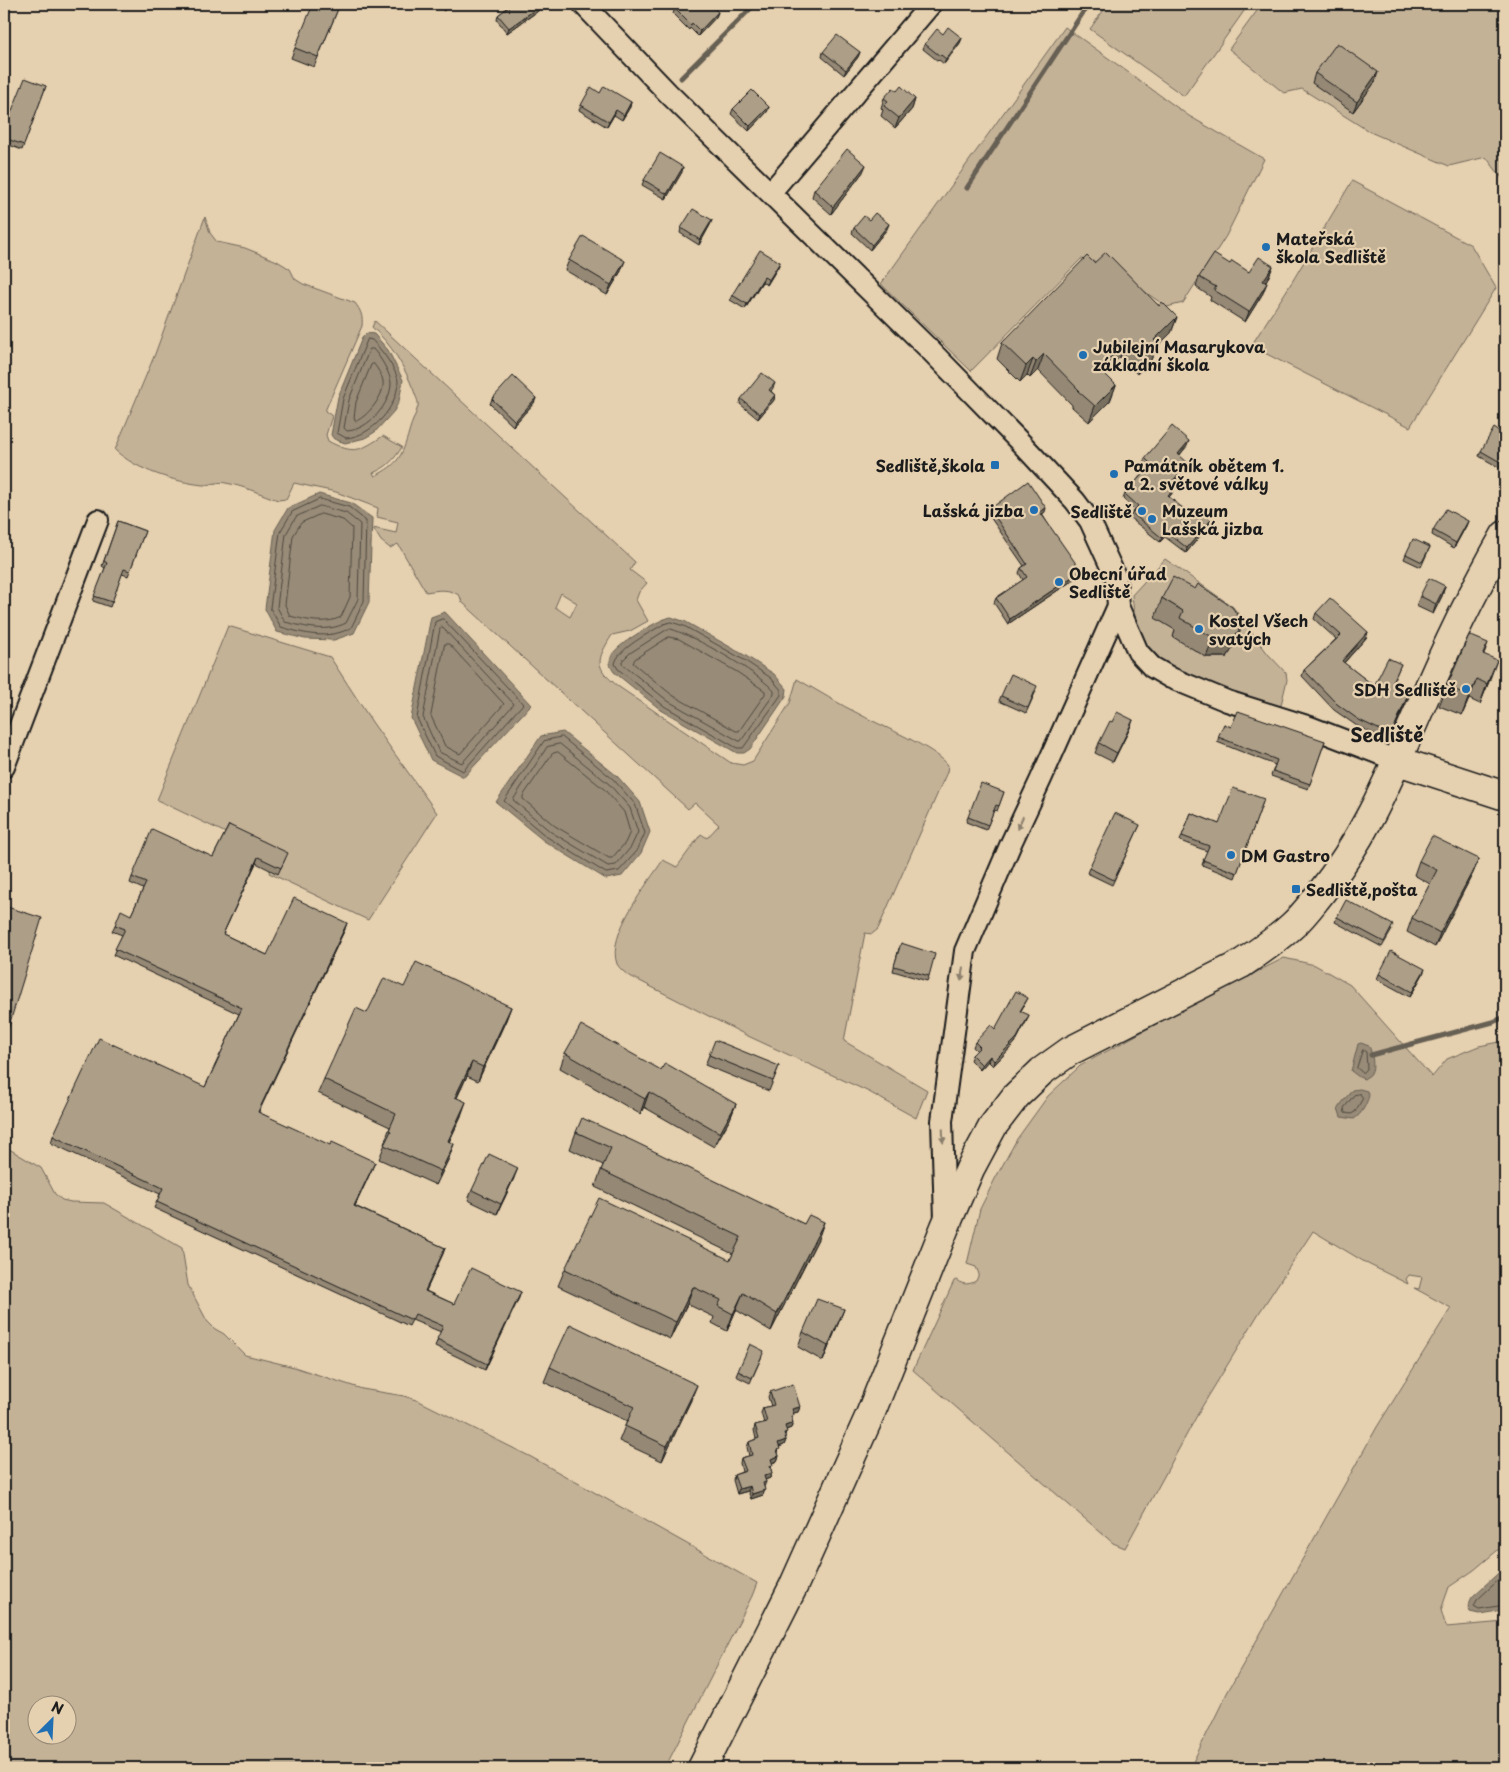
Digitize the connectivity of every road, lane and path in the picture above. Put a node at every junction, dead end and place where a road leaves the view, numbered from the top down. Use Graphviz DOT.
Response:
graph roads {
  1 [pos="583,4"];
  2 [pos="931,4"];
  3 [pos="771,192"];
  4 [pos="98,520"];
  5 [pos="1505,536"];
  6 [pos="1118,606"];
  7 [pos="1398,761"];
  8 [pos="4,767"];
  9 [pos="1505,796"];
  10 [pos="945,1227"];
  11 [pos="702,1768"];
  1 -- 3 [label="street"];
  2 -- 3 [label="street"];
  3 -- 6 [label="street"];
  4 -- 8 [label="street"];
  5 -- 7 [label="main road"];
  6 -- 7 [label="street"];
  6 -- 10 [label="street, one-way"];
  7 -- 9 [label="main road"];
  7 -- 10 [label="main road"];
  10 -- 11 [label="main road"];
}
